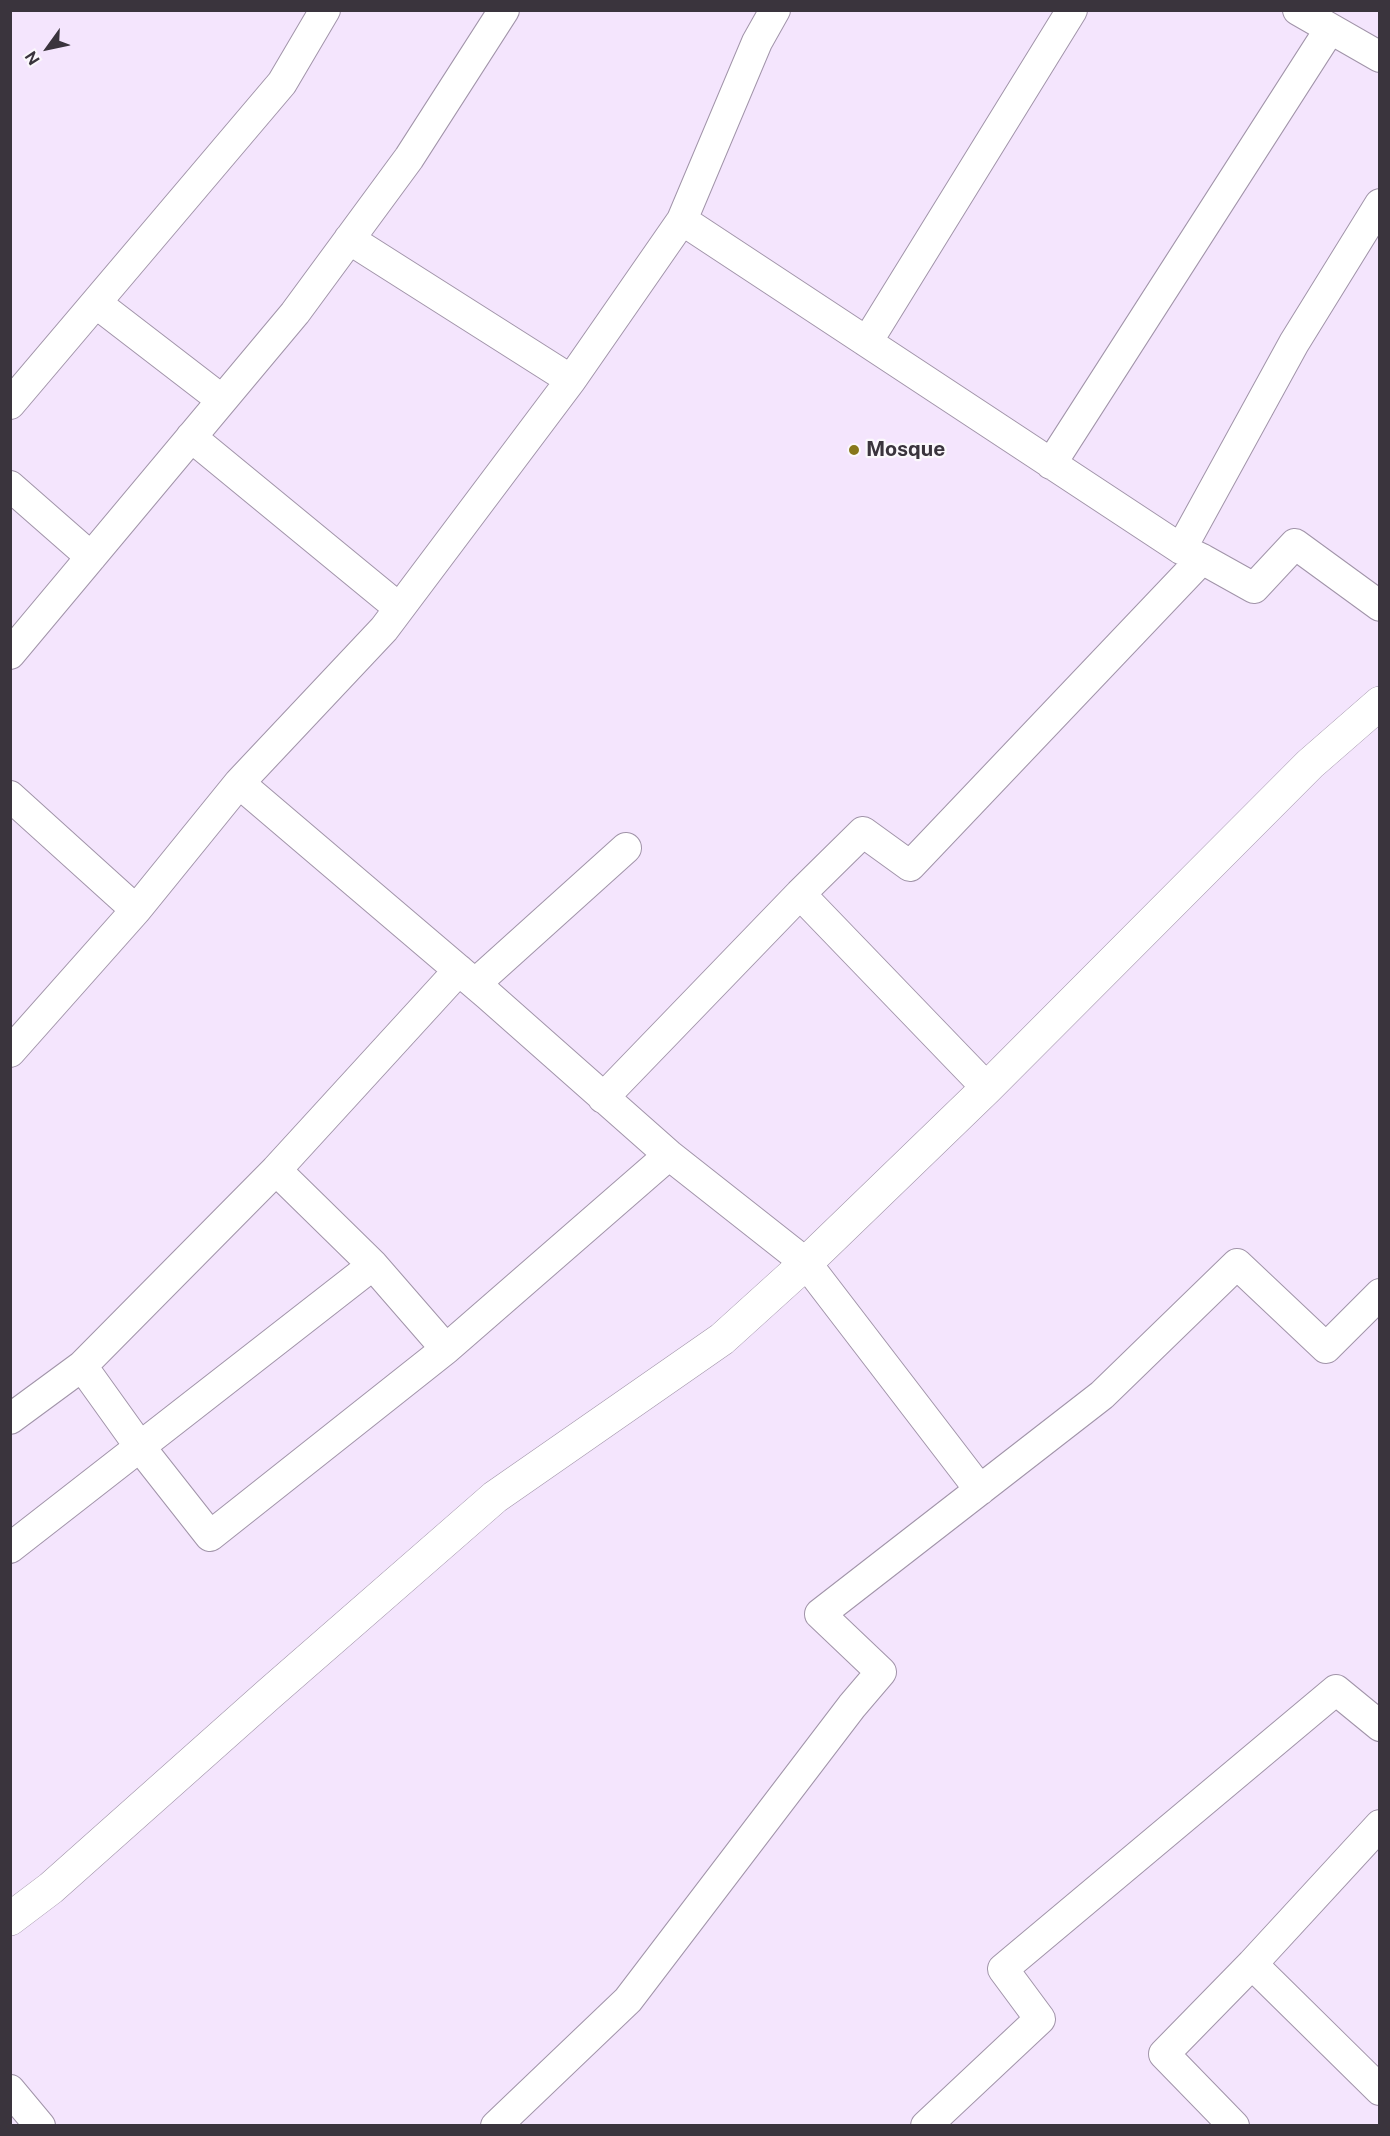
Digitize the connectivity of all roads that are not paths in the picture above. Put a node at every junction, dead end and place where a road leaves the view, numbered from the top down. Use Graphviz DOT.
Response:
graph roads {
  1 [pos="325,10"];
  2 [pos="504,10"];
  3 [pos="775,10"];
  4 [pos="1072,10"];
  5 [pos="1298,10"];
  6 [pos="1330,29"];
  7 [pos="1380,57"];
  8 [pos="1380,204"];
  9 [pos="682,220"];
  10 [pos="349,239"];
  11 [pos="96,303"];
  12 [pos="867,342"];
  13 [pos="571,380"];
  14 [pos="222,400"];
  15 [pos="10,404"];
  16 [pos="191,437"];
  17 [pos="1051,464"];
  18 [pos="10,486"];
  19 [pos="1192,554"];
  20 [pos="92,557"];
  21 [pos="1380,606"];
  22 [pos="399,608"];
  23 [pos="10,654"];
  24 [pos="1380,703"];
  25 [pos="239,783"];
  26 [pos="10,796"];
  27 [pos="626,848"];
  28 [pos="800,894"];
  29 [pos="136,910"];
  30 [pos="467,977"];
  31 [pos="10,1052"];
  32 [pos="987,1088"];
  33 [pos="603,1098"];
  34 [pos="669,1155"];
  35 [pos="276,1170"];
  36 [pos="806,1263"];
  37 [pos="373,1265"];
  38 [pos="1380,1294"];
  39 [pos="446,1349"];
  40 [pos="82,1366"];
  41 [pos="10,1419"];
  42 [pos="140,1447"];
  43 [pos="980,1490"];
  44 [pos="10,1548"];
  45 [pos="1380,1726"];
  46 [pos="1380,1825"];
  47 [pos="10,1919"];
  48 [pos="1252,1964"];
  49 [pos="10,2090"];
  50 [pos="1380,2090"];
  51 [pos="514,2120"];
  52 [pos="40,2126"];
  53 [pos="926,2126"];
  54 [pos="1234,2126"];
  1 -- 11 [label="street"];
  2 -- 10 [label="street"];
  3 -- 9 [label="street"];
  4 -- 12 [label="street"];
  5 -- 6 [label="street"];
  6 -- 7 [label="street"];
  6 -- 17 [label="street"];
  8 -- 19 [label="street"];
  9 -- 12 [label="street"];
  9 -- 13 [label="street"];
  10 -- 13 [label="street"];
  10 -- 14 [label="street"];
  11 -- 14 [label="street"];
  11 -- 15 [label="street"];
  12 -- 17 [label="street"];
  13 -- 22 [label="street"];
  14 -- 16 [label="street"];
  16 -- 20 [label="street"];
  16 -- 22 [label="street"];
  17 -- 19 [label="street"];
  18 -- 20 [label="street"];
  19 -- 21 [label="street"];
  19 -- 28 [label="street"];
  20 -- 23 [label="street"];
  22 -- 25 [label="street"];
  24 -- 32 [label="street"];
  25 -- 29 [label="street"];
  25 -- 30 [label="street"];
  26 -- 29 [label="street"];
  27 -- 30 [label="street"];
  28 -- 32 [label="street"];
  28 -- 33 [label="street"];
  29 -- 31 [label="street"];
  30 -- 33 [label="street"];
  30 -- 35 [label="street"];
  32 -- 36 [label="street"];
  33 -- 34 [label="street"];
  34 -- 36 [label="street"];
  34 -- 39 [label="street"];
  35 -- 37 [label="street"];
  35 -- 40 [label="street"];
  36 -- 43 [label="street"];
  36 -- 47 [label="street"];
  37 -- 39 [label="street"];
  37 -- 42 [label="street"];
  38 -- 43 [label="street"];
  39 -- 42 [label="street"];
  40 -- 41 [label="street"];
  40 -- 42 [label="street"];
  42 -- 44 [label="street"];
  43 -- 51 [label="street"];
  45 -- 53 [label="street"];
  46 -- 48 [label="street"];
  48 -- 50 [label="street"];
  48 -- 54 [label="street"];
  49 -- 52 [label="street"];
}
